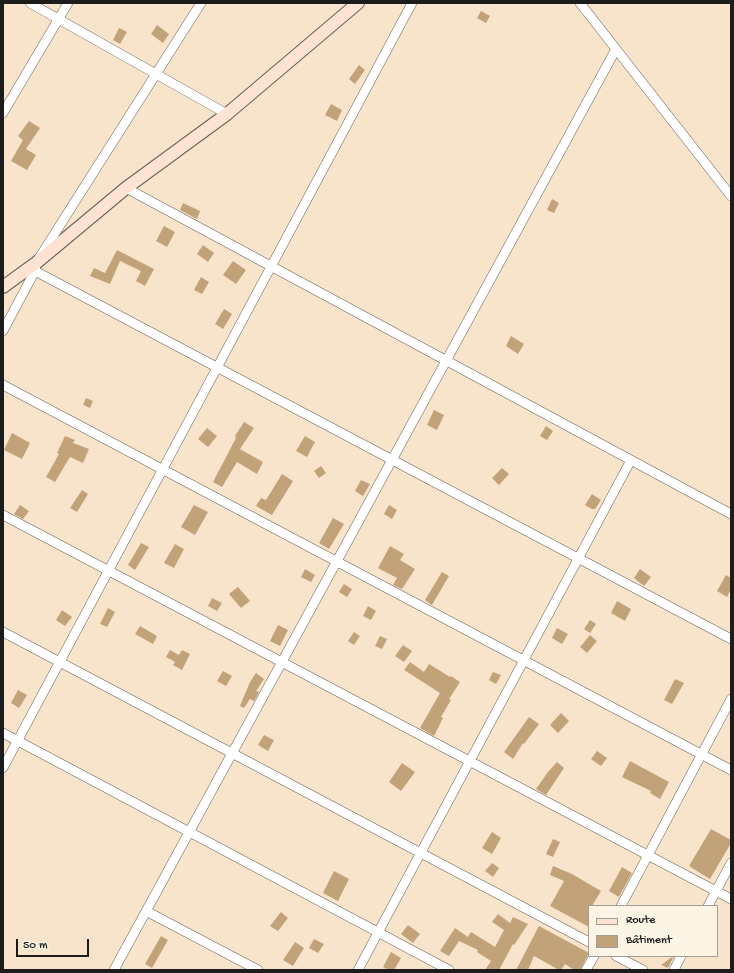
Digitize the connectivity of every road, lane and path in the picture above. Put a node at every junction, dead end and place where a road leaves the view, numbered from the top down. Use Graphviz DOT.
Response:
graph roads {
  1 [pos="30,3"];
  2 [pos="68,3"];
  3 [pos="201,3"];
  4 [pos="358,3"];
  5 [pos="412,3"];
  6 [pos="580,3"];
  7 [pos="58,19"];
  8 [pos="616,49"];
  9 [pos="156,74"];
  10 [pos="3,113"];
  11 [pos="227,114"];
  12 [pos="126,188"];
  13 [pos="731,196"];
  14 [pos="272,266"];
  15 [pos="35,267"];
  16 [pos="3,287"];
  17 [pos="3,331"];
  18 [pos="446,360"];
  19 [pos="218,367"];
  20 [pos="3,386"];
  21 [pos="392,460"];
  22 [pos="631,460"];
  23 [pos="163,470"];
  24 [pos="3,514"];
  25 [pos="731,514"];
  26 [pos="579,558"];
  27 [pos="336,562"];
  28 [pos="109,570"];
  29 [pos="3,632"];
  30 [pos="731,639"];
  31 [pos="524,661"];
  32 [pos="60,662"];
  33 [pos="282,662"];
  34 [pos="731,699"];
  35 [pos="3,733"];
  36 [pos="18,741"];
  37 [pos="232,753"];
  38 [pos="701,755"];
  39 [pos="470,761"];
  40 [pos="3,768"];
  41 [pos="731,770"];
  42 [pos="189,832"];
  43 [pos="421,853"];
  44 [pos="648,855"];
  45 [pos="731,863"];
  46 [pos="716,891"];
  47 [pos="731,899"];
  48 [pos="621,905"];
  49 [pos="709,905"];
  50 [pos="146,911"];
  51 [pos="378,933"];
  52 [pos="588,941"];
  53 [pos="593,957"];
  54 [pos="618,957"];
  55 [pos="680,957"];
  56 [pos="114,970"];
  57 [pos="258,970"];
  58 [pos="358,970"];
  59 [pos="448,970"];
  60 [pos="586,970"];
  61 [pos="642,970"];
  62 [pos="674,970"];
  1 -- 7 [label="street"];
  2 -- 7 [label="street"];
  3 -- 9 [label="street"];
  4 -- 11 [label="street"];
  5 -- 14 [label="street"];
  6 -- 8 [label="street"];
  7 -- 9 [label="street"];
  7 -- 10 [label="street"];
  8 -- 13 [label="street"];
  8 -- 18 [label="street"];
  9 -- 11 [label="street"];
  9 -- 15 [label="street"];
  11 -- 12 [label="street"];
  12 -- 14 [label="street"];
  12 -- 15 [label="street"];
  14 -- 18 [label="street"];
  14 -- 19 [label="street"];
  15 -- 16 [label="street"];
  15 -- 17 [label="street"];
  15 -- 19 [label="street"];
  18 -- 21 [label="street"];
  18 -- 22 [label="street"];
  19 -- 21 [label="street"];
  19 -- 23 [label="street"];
  20 -- 23 [label="street"];
  21 -- 26 [label="street"];
  21 -- 27 [label="street"];
  22 -- 25 [label="street"];
  22 -- 26 [label="street"];
  23 -- 27 [label="street"];
  23 -- 28 [label="street"];
  24 -- 28 [label="street"];
  26 -- 30 [label="street"];
  26 -- 31 [label="street"];
  27 -- 31 [label="street"];
  27 -- 33 [label="street"];
  28 -- 32 [label="street"];
  28 -- 33 [label="street"];
  29 -- 32 [label="street"];
  31 -- 38 [label="street"];
  31 -- 39 [label="street"];
  32 -- 36 [label="street"];
  32 -- 37 [label="street"];
  33 -- 37 [label="street"];
  33 -- 39 [label="street"];
  34 -- 38 [label="street"];
  35 -- 36 [label="street"];
  36 -- 40 [label="street"];
  36 -- 42 [label="street"];
  37 -- 42 [label="street"];
  37 -- 43 [label="street"];
  38 -- 41 [label="street"];
  38 -- 44 [label="street"];
  39 -- 43 [label="street"];
  39 -- 44 [label="street"];
  42 -- 50 [label="street"];
  42 -- 51 [label="street"];
  43 -- 51 [label="street"];
  43 -- 52 [label="street"];
  44 -- 46 [label="street"];
  44 -- 48 [label="street"];
  45 -- 46 [label="street"];
  46 -- 47 [label="street"];
  46 -- 49 [label="street"];
  50 -- 56 [label="street"];
  50 -- 57 [label="street"];
  51 -- 58 [label="street"];
  51 -- 59 [label="street"];
  53 -- 60 [label="street"];
  54 -- 61 [label="street"];
  55 -- 62 [label="street"];
}
